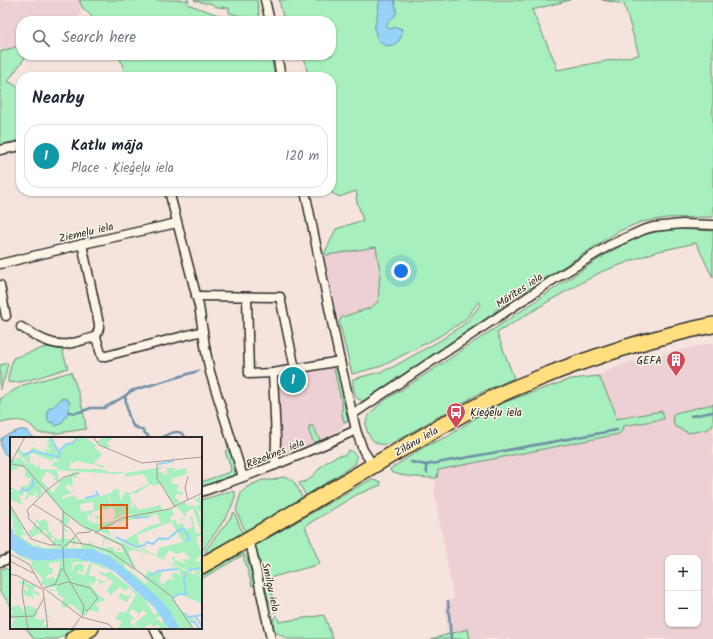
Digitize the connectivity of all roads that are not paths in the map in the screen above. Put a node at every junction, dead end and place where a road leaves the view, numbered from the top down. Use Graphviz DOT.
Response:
graph roads {
  1 [pos="265,0"];
  2 [pos="269,16"];
  3 [pos="278,60"];
  4 [pos="280,72"];
  5 [pos="16,147"];
  6 [pos="0,150"];
  7 [pos="170,196"];
  8 [pos="306,196"];
  9 [pos="177,223"];
  10 [pos="713,225"];
  11 [pos="82,244"];
  12 [pos="0,264"];
  13 [pos="0,285"];
  14 [pos="196,296"];
  15 [pos="247,297"];
  16 [pos="6,316"];
  17 [pos="713,325"];
  18 [pos="21,327"];
  19 [pos="203,331"];
  20 [pos="96,337"];
  21 [pos="340,361"];
  22 [pos="295,369"];
  23 [pos="273,373"];
  24 [pos="353,414"];
  25 [pos="356,430"];
  26 [pos="275,465"];
  27 [pos="373,465"];
  28 [pos="243,478"];
  29 [pos="202,492"];
  30 [pos="247,541"];
  31 [pos="10,558"];
  32 [pos="0,562"];
  33 [pos="202,565"];
  34 [pos="89,629"];
  35 [pos="155,629"];
  36 [pos="73,639"];
  37 [pos="160,639"];
  38 [pos="271,639"];
  1 -- 2 [label="street"];
  3 -- 4 [label="street"];
  5 -- 6 [label="street"];
  7 -- 9 [label="street"];
  8 -- 21 [label="street"];
  9 -- 11 [label="street, Ziemeļu iela"];
  9 -- 14 [label="street"];
  10 -- 24 [label="street, Mārītes iela"];
  11 -- 12 [label="street, Ziemeļu iela"];
  11 -- 20 [label="street"];
  13 -- 16 [label="street"];
  14 -- 15 [label="street"];
  14 -- 19 [label="street"];
  15 -- 22 [label="street"];
  15 -- 23 [label="street"];
  17 -- 27 [label="highway, Zīlānu iela"];
  18 -- 20 [label="street"];
  19 -- 20 [label="street"];
  19 -- 28 [label="street"];
  21 -- 22 [label="street"];
  21 -- 24 [label="street"];
  22 -- 23 [label="street"];
  23 -- 26 [label="street"];
  24 -- 25 [label="street"];
  25 -- 26 [label="street, Rēzeknes iela"];
  25 -- 27 [label="street"];
  26 -- 28 [label="street, Rēzeknes iela"];
  27 -- 30 [label="highway, Zīlānu iela"];
  28 -- 29 [label="street, Rēzeknes iela"];
  30 -- 33 [label="highway, Zīlānu iela"];
  30 -- 38 [label="street, Smilgu iela"];
  31 -- 32 [label="street"];
  34 -- 36 [label="highway"];
  35 -- 37 [label="street"];
}
